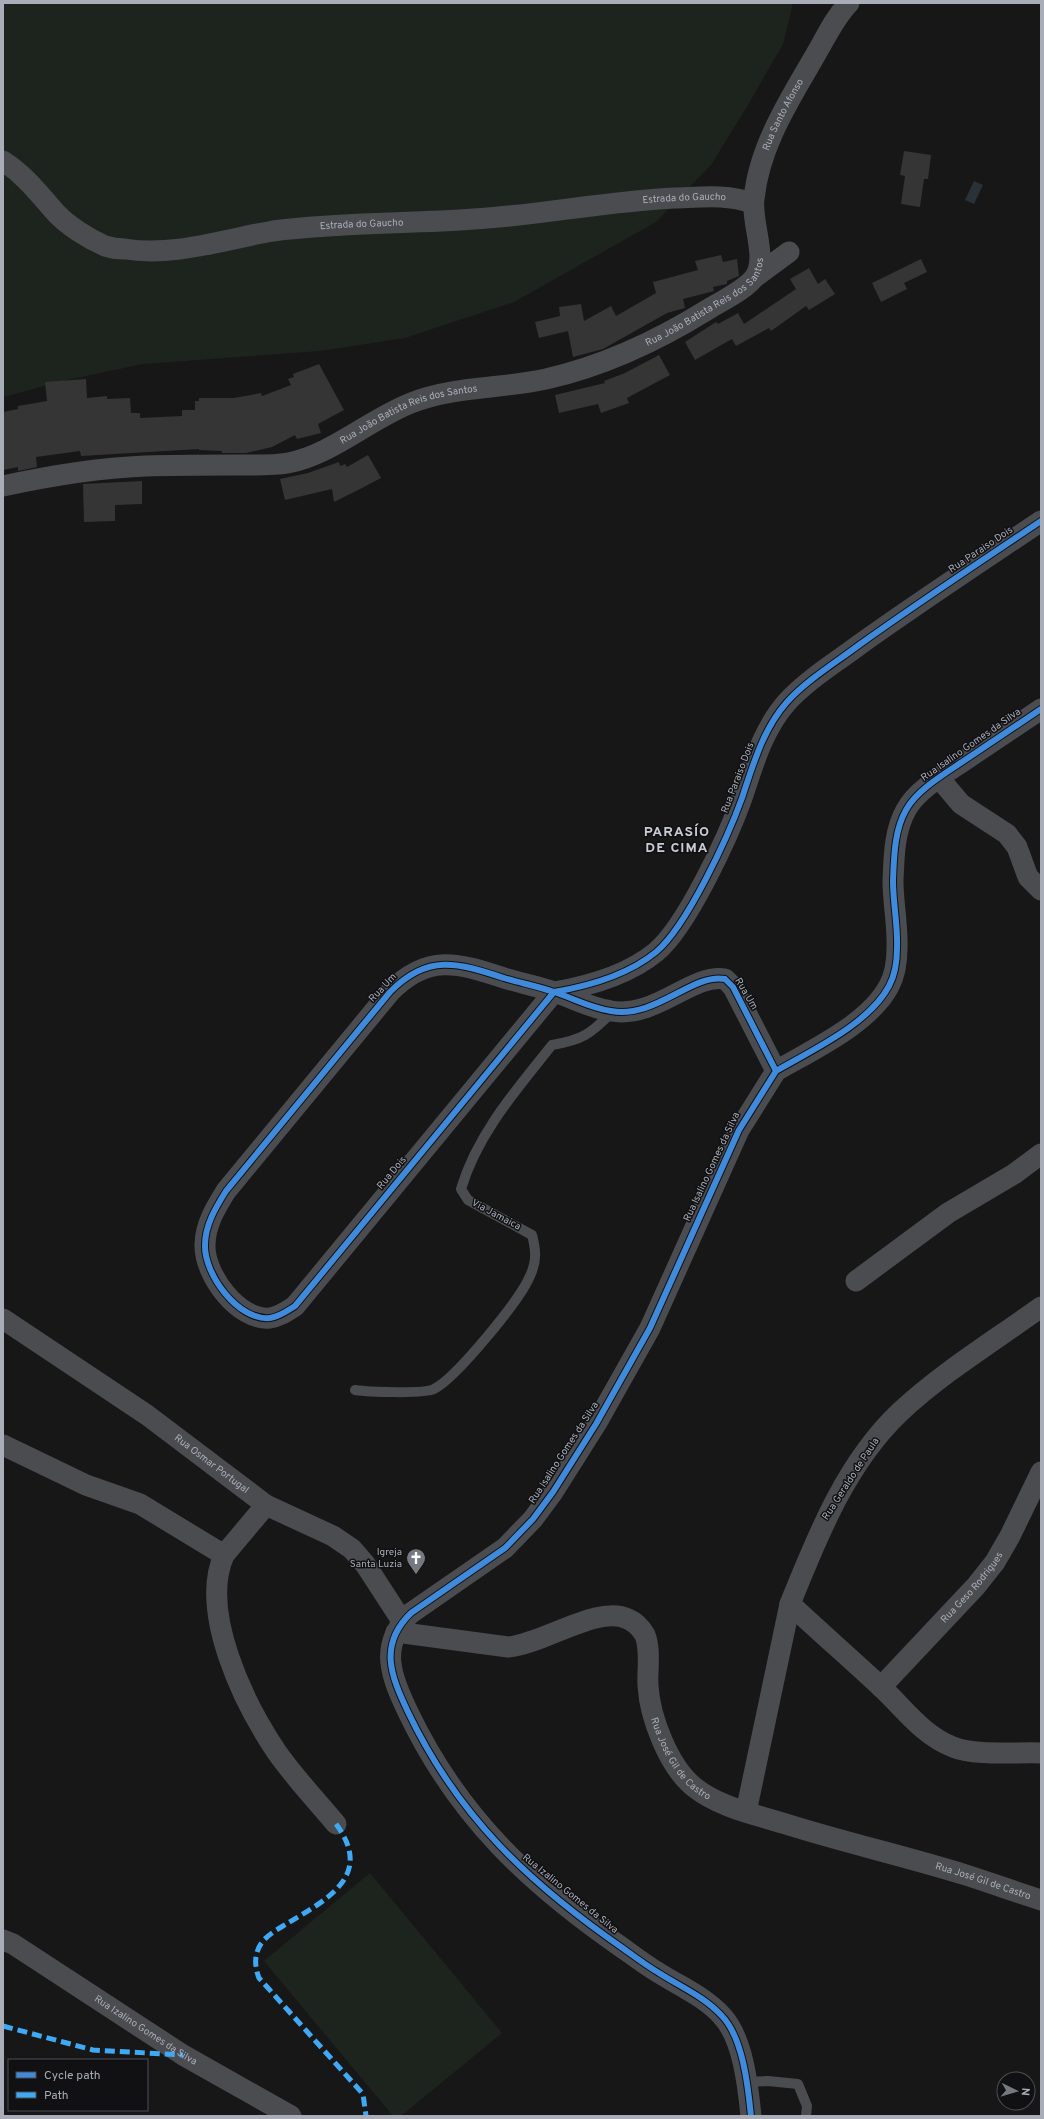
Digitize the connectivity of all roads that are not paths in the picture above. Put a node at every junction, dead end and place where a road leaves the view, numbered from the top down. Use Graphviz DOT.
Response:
graph roads {
  1 [pos="849,3"];
  2 [pos="3,161"];
  3 [pos="753,203"];
  4 [pos="757,238"];
  5 [pos="789,252"];
  6 [pos="755,277"];
  7 [pos="3,486"];
  8 [pos="1041,521"];
  9 [pos="1041,709"];
  10 [pos="939,778"];
  11 [pos="1041,890"];
  12 [pos="554,992"];
  13 [pos="612,1012"];
  14 [pos="776,1071"];
  15 [pos="1041,1154"];
  16 [pos="856,1281"];
  17 [pos="226,1295"];
  18 [pos="1041,1307"];
  19 [pos="3,1319"];
  20 [pos="355,1390"];
  21 [pos="3,1445"];
  22 [pos="1041,1472"];
  23 [pos="266,1505"];
  24 [pos="224,1555"];
  25 [pos="790,1604"];
  26 [pos="399,1626"];
  27 [pos="881,1687"];
  28 [pos="1041,1753"];
  29 [pos="746,1812"];
  30 [pos="336,1824"];
  31 [pos="1041,1900"];
  32 [pos="3,1940"];
  33 [pos="745,2082"];
  34 [pos="291,2116"];
  35 [pos="751,2116"];
  36 [pos="806,2116"];
  1 -- 3 [label="street, Rua Santo Afonso"];
  2 -- 3 [label="street, Estrada do Gaucho"];
  3 -- 4 [label="street, Rua Santo Afonso"];
  4 -- 6 [label="street, Rua João Batista Reis dos Santos"];
  5 -- 6 [label="street"];
  6 -- 7 [label="street, Rua João Batista Reis dos Santos"];
  8 -- 12 [label="street, Rua Paraiso Dois"];
  9 -- 10 [label="street, Rua Isalino Gomes da Silva"];
  10 -- 11 [label="street"];
  10 -- 14 [label="street, Rua Isalino Gomes da Silva"];
  12 -- 13 [label="street, Rua Um"];
  12 -- 17 [label="street, Rua Dois"];
  12 -- 17 [label="street, Rua Um"];
  13 -- 14 [label="street, Rua Um"];
  13 -- 20 [label="lane, Via Jamaica"];
  14 -- 26 [label="street, Rua Isalino Gomes da Silva"];
  15 -- 16 [label="street"];
  18 -- 25 [label="street, Rua Geraldo de Paula"];
  19 -- 23 [label="street, Rua Osmar Portugal"];
  21 -- 24 [label="street"];
  22 -- 27 [label="street, Rua Geso Rodrigues"];
  23 -- 24 [label="street"];
  23 -- 26 [label="street, Rua Osmar Portugal"];
  24 -- 30 [label="street"];
  25 -- 27 [label="street"];
  25 -- 29 [label="street, Rua Geraldo de Paula"];
  26 -- 29 [label="street, Rua José Gil de Castro"];
  26 -- 33 [label="street, Rua Izalino Gomes da Silva"];
  27 -- 28 [label="street"];
  29 -- 31 [label="street, Rua José Gil de Castro"];
  32 -- 34 [label="street, Rua Izalino Gomes da Silva"];
  33 -- 35 [label="street, Rua Izalino Gomes da Silva"];
  33 -- 36 [label="lane"];
}
